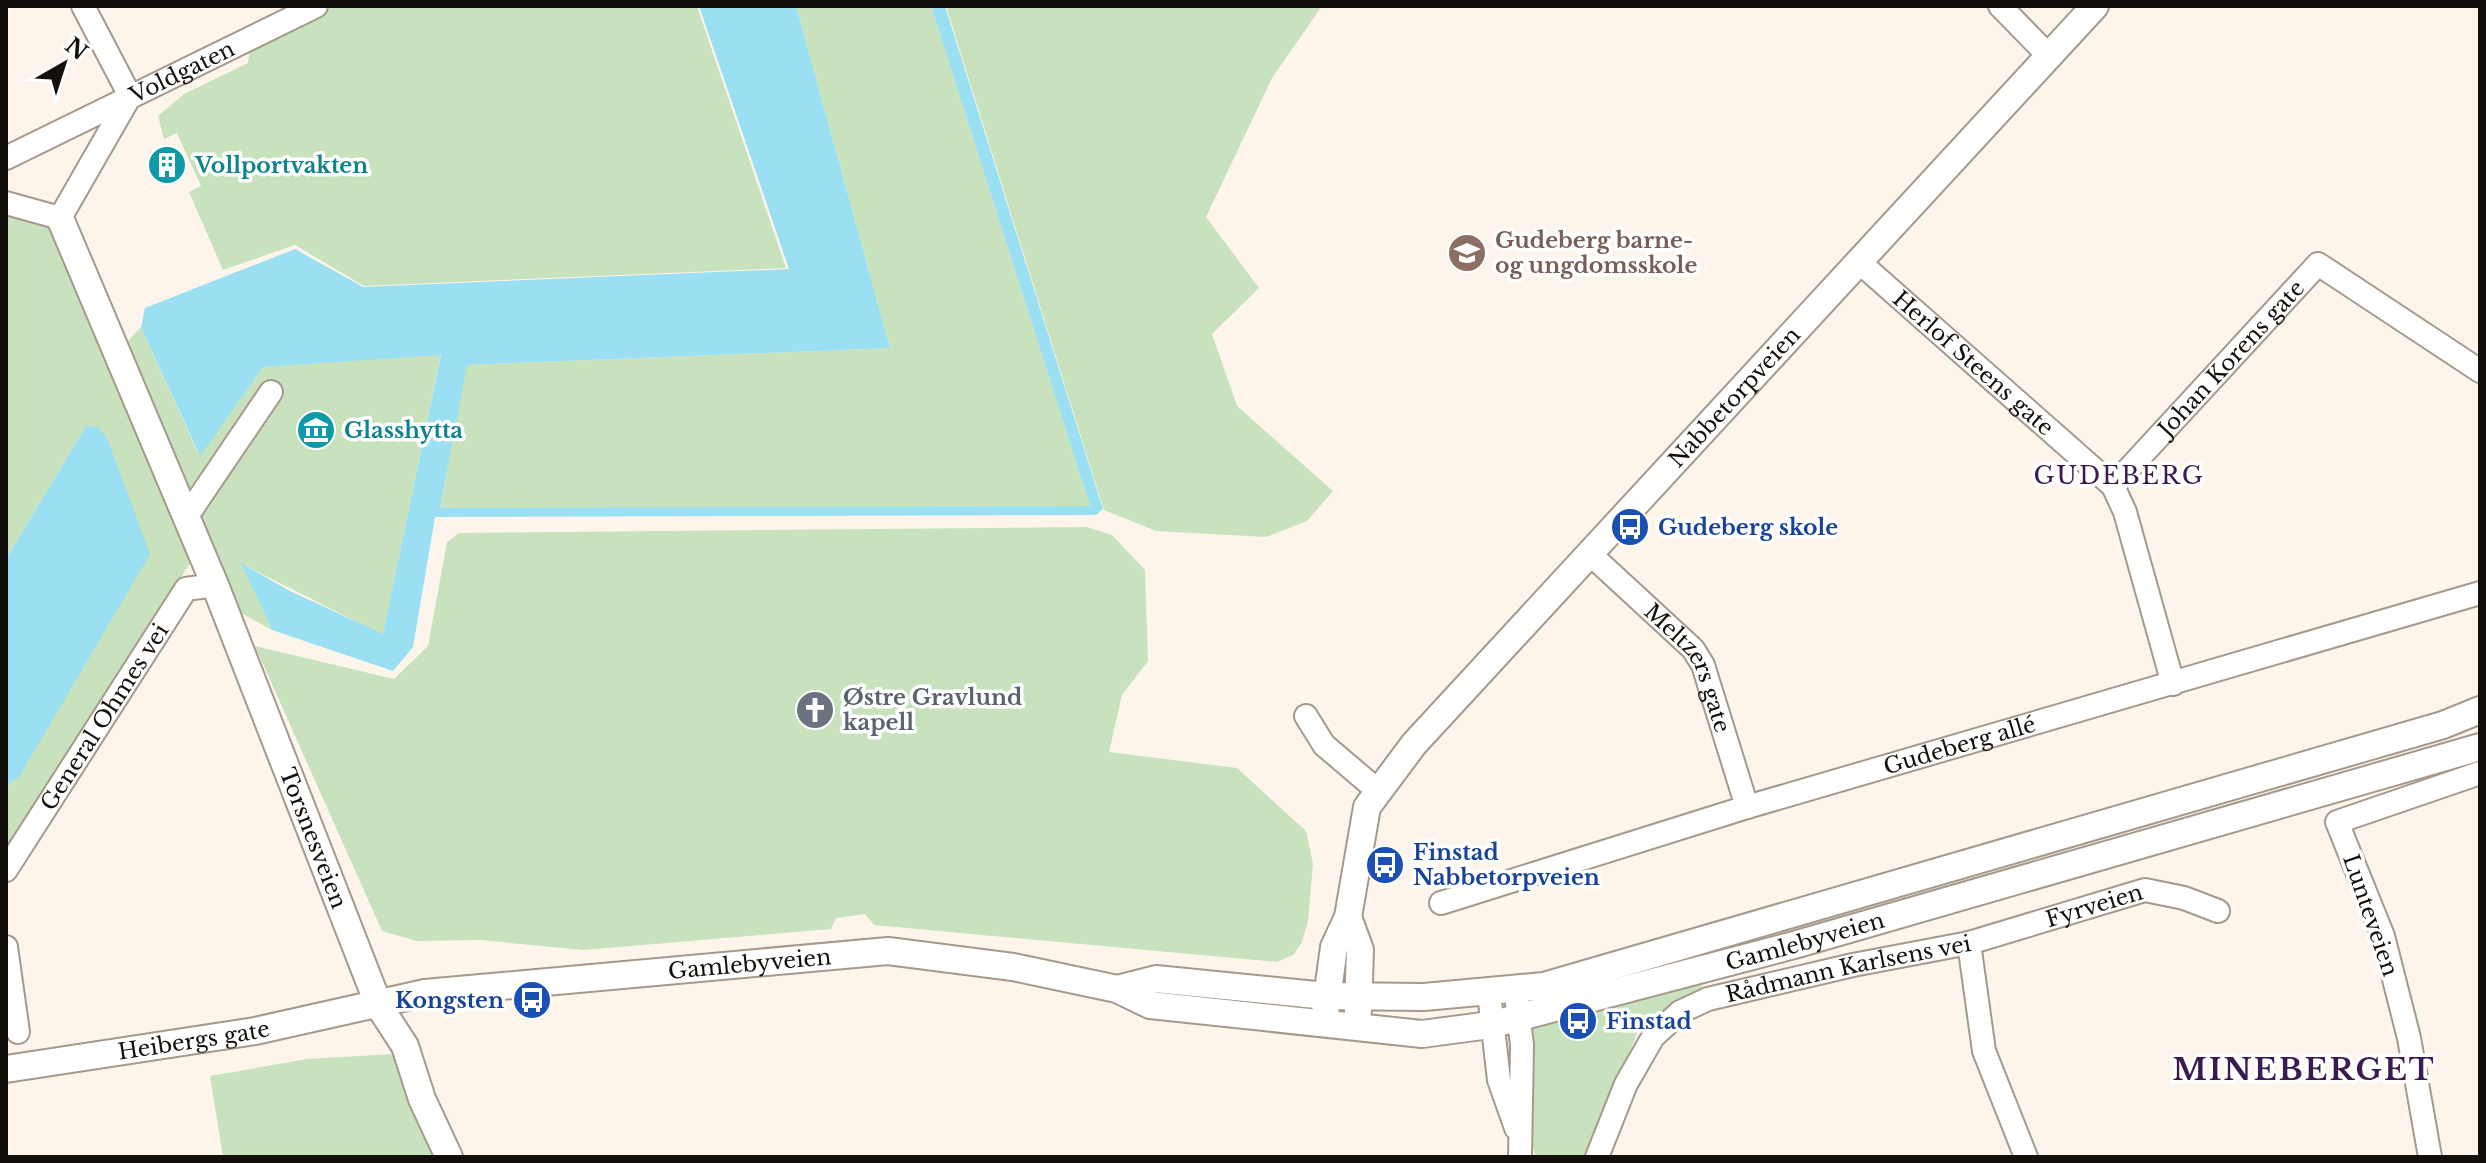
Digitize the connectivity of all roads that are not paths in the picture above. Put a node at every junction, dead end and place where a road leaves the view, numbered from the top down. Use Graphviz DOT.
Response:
graph roads {
  1 [pos="83,6"];
  2 [pos="316,6"];
  3 [pos="2000,6"];
  4 [pos="2095,6"];
  5 [pos="2050,57"];
  6 [pos="130,96"];
  7 [pos="6,158"];
  8 [pos="6,203"];
  9 [pos="60,218"];
  10 [pos="1858,261"];
  11 [pos="2480,371"];
  12 [pos="271,392"];
  13 [pos="2113,486"];
  14 [pos="187,516"];
  15 [pos="1590,554"];
  16 [pos="215,585"];
  17 [pos="2480,593"];
  18 [pos="2173,684"];
  19 [pos="2480,710"];
  20 [pos="1306,716"];
  21 [pos="2480,747"];
  22 [pos="2480,773"];
  23 [pos="1377,790"];
  24 [pos="1747,807"];
  25 [pos="6,870"];
  26 [pos="1441,903"];
  27 [pos="2218,911"];
  28 [pos="1348,917"];
  29 [pos="1969,943"];
  30 [pos="6,947"];
  31 [pos="1117,989"];
  32 [pos="1517,989"];
  33 [pos="1489,993"];
  34 [pos="1358,995"];
  35 [pos="1326,996"];
  36 [pos="379,1006"];
  37 [pos="1518,1018"];
  38 [pos="1325,1025"];
  39 [pos="1490,1025"];
  40 [pos="1357,1028"];
  41 [pos="18,1032"];
  42 [pos="6,1069"];
  43 [pos="1520,1147"];
  44 [pos="449,1157"];
  45 [pos="1597,1157"];
  46 [pos="2026,1157"];
  47 [pos="2430,1157"];
  1 -- 6 [label="street"];
  2 -- 6 [label="street, Voldgaten"];
  3 -- 5 [label="street"];
  4 -- 5 [label="street, Nabbetorpveien"];
  5 -- 10 [label="street, Nabbetorpveien"];
  6 -- 7 [label="street, Voldgaten"];
  6 -- 9 [label="street"];
  8 -- 9 [label="street"];
  9 -- 14 [label="street, Torsnesveien"];
  10 -- 13 [label="street, Herlof Steens gate"];
  10 -- 15 [label="street, Nabbetorpveien"];
  11 -- 13 [label="street, Johan Korens gate"];
  12 -- 14 [label="street"];
  13 -- 18 [label="street, Herlof Steens gate"];
  14 -- 16 [label="street, Torsnesveien"];
  15 -- 23 [label="street, Nabbetorpveien"];
  15 -- 24 [label="street, Meltzers gate"];
  16 -- 25 [label="street, General Ohmes vei"];
  16 -- 36 [label="street, Torsnesveien"];
  17 -- 18 [label="street, Gudeberg allé"];
  18 -- 24 [label="street, Gudeberg allé"];
  19 -- 32 [label="street, Gamlebyveien"];
  20 -- 23 [label="street"];
  21 -- 37 [label="street, Gamlebyveien"];
  22 -- 47 [label="street, Lunteveien"];
  23 -- 28 [label="street, Nabbetorpveien"];
  24 -- 26 [label="street, Gudeberg allé"];
  27 -- 29 [label="street, Fyrveien"];
  28 -- 34 [label="street, Nabbetorpveien"];
  28 -- 35 [label="street, Nabbetorpveien"];
  29 -- 45 [label="street, Rådmann Karlsens vei"];
  29 -- 46 [label="street, Rådmann Karlsens vei"];
  30 -- 41 [label="street"];
  31 -- 35 [label="street, Gamlebyveien"];
  31 -- 36 [label="street, Gamlebyveien"];
  31 -- 38 [label="street, Gamlebyveien"];
  32 -- 33 [label="street, Gamlebyveien"];
  32 -- 37 [label="street"];
  33 -- 34 [label="street, Gamlebyveien"];
  33 -- 39 [label="street"];
  34 -- 35 [label="street, Gamlebyveien"];
  34 -- 40 [label="street, Nabbetorpveien"];
  35 -- 38 [label="street, Nabbetorpveien"];
  36 -- 42 [label="street, Heibergs gate"];
  36 -- 44 [label="street, Torsnesveien"];
  37 -- 39 [label="street, Gamlebyveien"];
  37 -- 43 [label="street"];
  38 -- 40 [label="street, Gamlebyveien"];
  39 -- 40 [label="street, Gamlebyveien"];
  39 -- 43 [label="street"];
}
